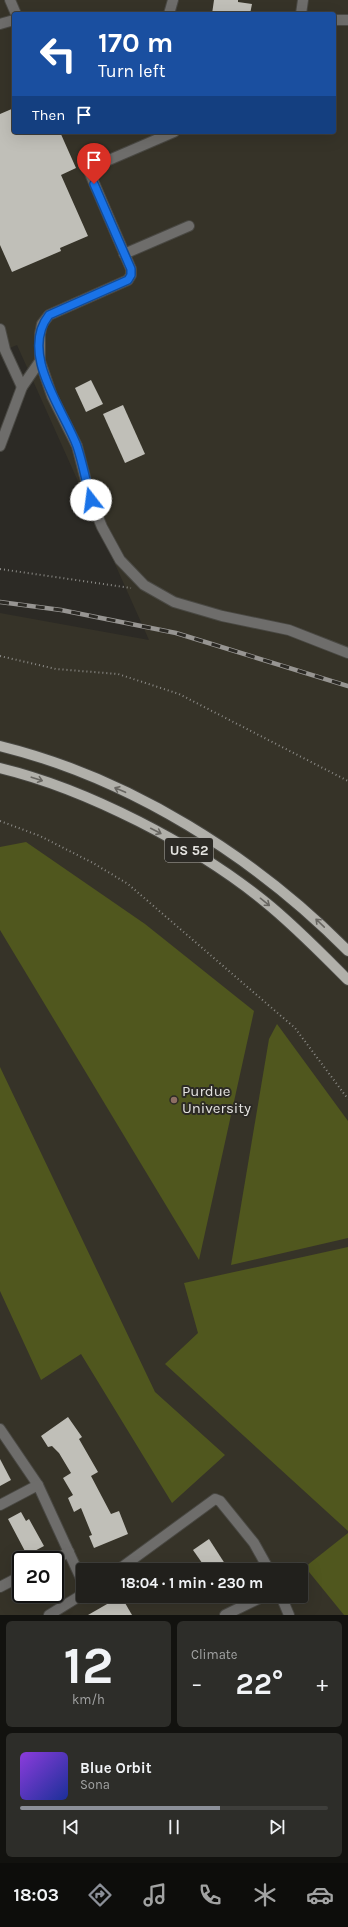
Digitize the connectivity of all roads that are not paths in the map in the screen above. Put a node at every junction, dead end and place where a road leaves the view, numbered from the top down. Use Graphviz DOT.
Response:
graph roads {
  1 [pos="10,0"];
  2 [pos="173,0"];
  3 [pos="303,0"];
  4 [pos="15,12"];
  5 [pos="170,12"];
  6 [pos="301,12"];
  7 [pos="336,20"];
  8 [pos="348,20"];
  9 [pos="12,21"];
  10 [pos="0,24"];
  11 [pos="169,134"];
  12 [pos="189,226"];
  13 [pos="124,254"];
  14 [pos="0,329"];
  15 [pos="40,361"];
  16 [pos="22,387"];
  17 [pos="0,446"];
  18 [pos="348,653"];
  19 [pos="0,746"];
  20 [pos="0,768"];
  21 [pos="348,950"];
  22 [pos="348,980"];
  23 [pos="0,1429"];
  24 [pos="38,1485"];
  25 [pos="0,1505"];
  26 [pos="69,1552"];
  27 [pos="64,1554"];
  28 [pos="128,1563"];
  29 [pos="265,1563"];
  30 [pos="76,1567"];
  31 [pos="12,1581"];
  32 [pos="0,1587"];
  33 [pos="76,1598"];
  34 [pos="250,1603"];
  35 [pos="284,1603"];
  36 [pos="49,1615"];
  37 [pos="225,1615"];
  38 [pos="289,1615"];
  1 -- 4 [label="street"];
  2 -- 5 [label="street"];
  3 -- 6 [label="street"];
  7 -- 8 [label="street"];
  9 -- 10 [label="street"];
  11 -- 13 [label="street"];
  12 -- 13 [label="street"];
  13 -- 15 [label="street"];
  14 -- 16 [label="street"];
  15 -- 16 [label="street"];
  15 -- 18 [label="street"];
  16 -- 17 [label="street"];
  21 -- 19 [label="main road, US 52, one-way"];
  20 -- 22 [label="main road, US 52, one-way"];
  23 -- 24 [label="street"];
  24 -- 25 [label="street"];
  24 -- 26 [label="street"];
  26 -- 27 [label="street"];
  26 -- 30 [label="street"];
  28 -- 29 [label="street"];
  31 -- 32 [label="street"];
  33 -- 36 [label="street"];
  34 -- 37 [label="street"];
  35 -- 38 [label="street"];
}
